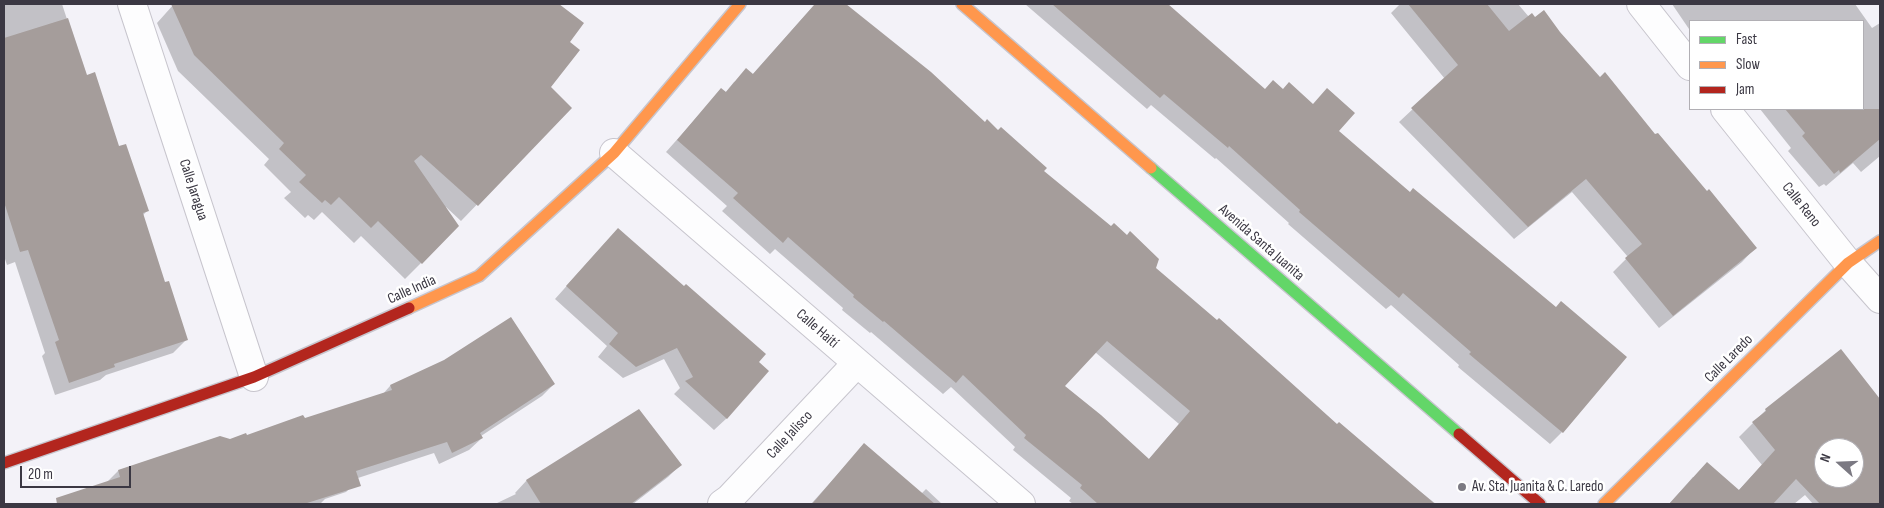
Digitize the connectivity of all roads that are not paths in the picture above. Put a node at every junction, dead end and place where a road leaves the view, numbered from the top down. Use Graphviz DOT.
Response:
graph roads {
  1 [pos="132,4"];
  2 [pos="740,4"];
  3 [pos="962,4"];
  4 [pos="1641,4"];
  5 [pos="1689,65"];
  6 [pos="1725,110"];
  7 [pos="614,152"];
  8 [pos="1880,241"];
  9 [pos="1848,264"];
  10 [pos="1880,299"];
  11 [pos="857,364"];
  12 [pos="254,377"];
  13 [pos="4,463"];
  14 [pos="722,504"];
  15 [pos="1021,504"];
  16 [pos="1540,504"];
  17 [pos="1604,504"];
  1 -- 12 [label="street, Calle Jaragua"];
  2 -- 7 [label="street, Calle India"];
  3 -- 16 [label="street, Avenida Santa Juanita"];
  4 -- 5 [label="street"];
  6 -- 9 [label="street, Calle Reno"];
  7 -- 11 [label="street, Calle Haití"];
  7 -- 12 [label="street, Calle India"];
  8 -- 9 [label="street, Calle Laredo"];
  9 -- 10 [label="street, Calle Reno"];
  9 -- 17 [label="street, Calle Laredo"];
  11 -- 14 [label="street, Calle Jalisco"];
  11 -- 15 [label="street, Calle Haití"];
  12 -- 13 [label="street, Calle India"];
}
